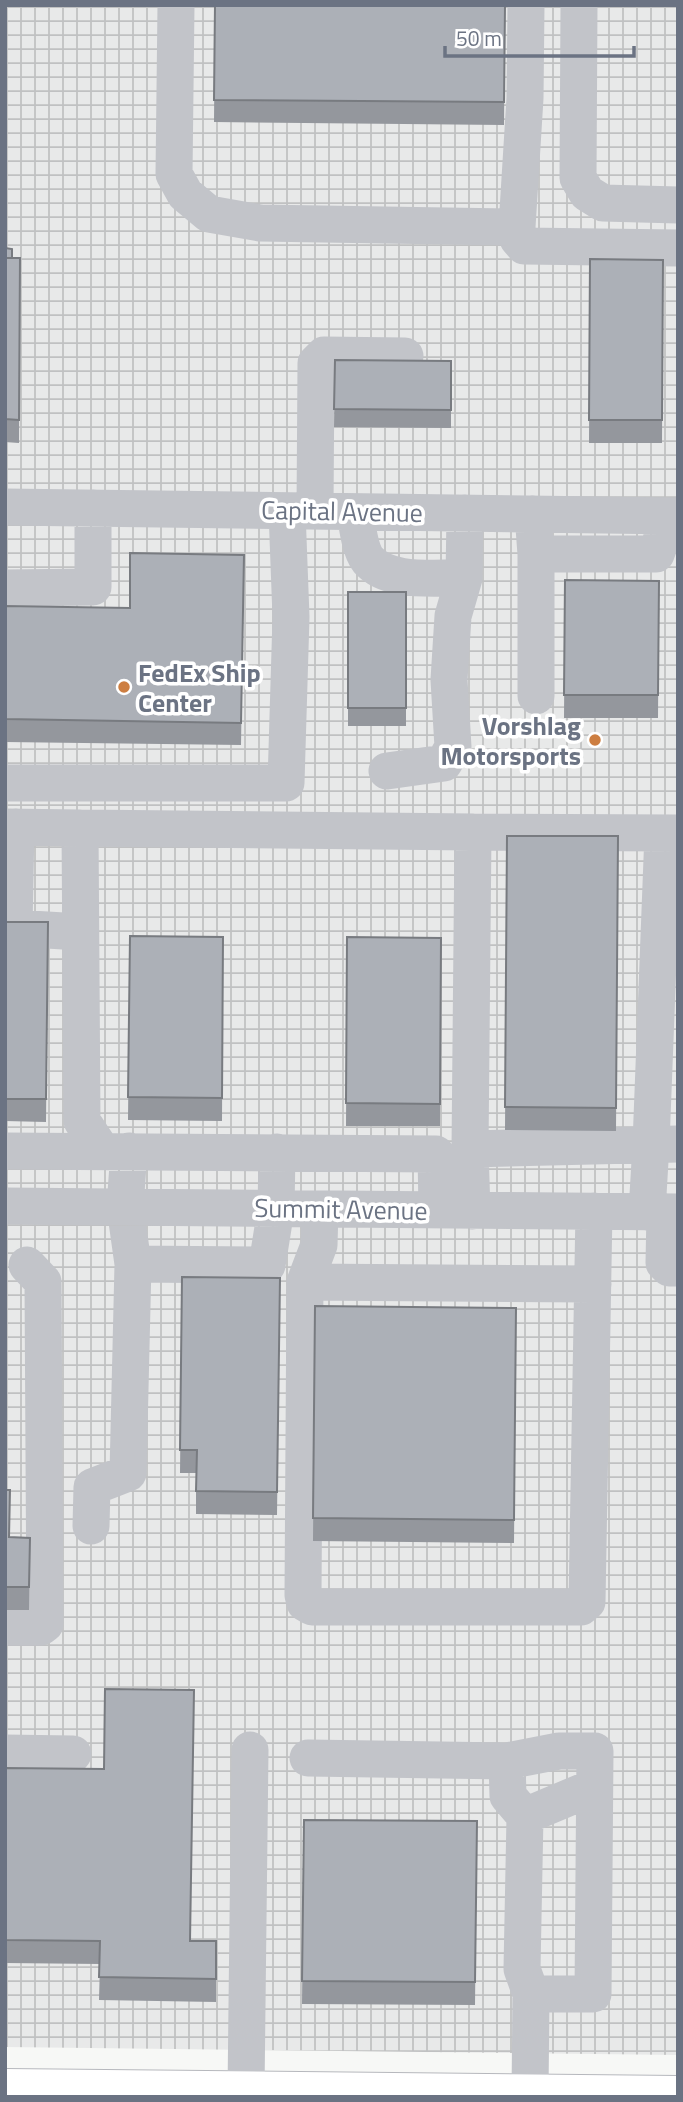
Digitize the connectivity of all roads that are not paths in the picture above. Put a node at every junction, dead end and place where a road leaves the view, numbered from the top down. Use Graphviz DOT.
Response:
graph roads {
  1 [pos="176,5"];
  2 [pos="526,5"];
  3 [pos="579,5"];
  4 [pos="678,205"];
  5 [pos="517,227"];
  6 [pos="678,248"];
  7 [pos="405,356"];
  8 [pos="5,507"];
  9 [pos="93,508"];
  10 [pos="301,511"];
  11 [pos="355,512"];
  12 [pos="465,513"];
  13 [pos="533,514"];
  14 [pos="674,516"];
  15 [pos="536,554"];
  16 [pos="464,578"];
  17 [pos="5,588"];
  18 [pos="536,696"];
  19 [pos="387,771"];
  20 [pos="5,783"];
  21 [pos="11,827"];
  22 [pos="80,828"];
  23 [pos="473,832"];
  24 [pos="670,833"];
  25 [pos="80,932"];
  26 [pos="665,1144"];
  27 [pos="470,1149"];
  28 [pos="5,1151"];
  29 [pos="115,1151"];
  30 [pos="277,1152"];
  31 [pos="15,1206"];
  32 [pos="125,1207"];
  33 [pos="276,1209"];
  34 [pos="320,1209"];
  35 [pos="454,1211"];
  36 [pos="594,1211"];
  37 [pos="663,1212"];
  38 [pos="133,1264"];
  39 [pos="16,1265"];
  40 [pos="678,1268"];
  41 [pos="305,1282"];
  42 [pos="593,1284"];
  43 [pos="91,1526"];
  44 [pos="5,1627"];
  45 [pos="250,1750"];
  46 [pos="5,1753"];
  47 [pos="73,1754"];
  48 [pos="308,1758"];
  49 [pos="507,1761"];
  50 [pos="594,1787"];
  51 [pos="525,1816"];
  52 [pos="531,1994"];
  53 [pos="5,2088"];
  54 [pos="246,2094"];
  55 [pos="530,2094"];
  56 [pos="678,2095"];
  1 -- 5 [label="street"];
  2 -- 5 [label="street"];
  3 -- 4 [label="street"];
  5 -- 6 [label="street"];
  7 -- 10 [label="street"];
  8 -- 9 [label="street, Capital Avenue"];
  9 -- 10 [label="street, Capital Avenue"];
  9 -- 17 [label="street"];
  10 -- 11 [label="street, Capital Avenue"];
  10 -- 20 [label="street"];
  11 -- 12 [label="street, Capital Avenue"];
  11 -- 16 [label="street"];
  12 -- 13 [label="street, Capital Avenue"];
  12 -- 16 [label="street"];
  13 -- 14 [label="street, Capital Avenue"];
  13 -- 15 [label="street"];
  14 -- 15 [label="street"];
  15 -- 18 [label="street"];
  16 -- 19 [label="street"];
  21 -- 22 [label="street"];
  21 -- 25 [label="street"];
  22 -- 23 [label="street"];
  22 -- 25 [label="street"];
  23 -- 24 [label="street"];
  23 -- 27 [label="street"];
  24 -- 26 [label="street"];
  25 -- 29 [label="street"];
  26 -- 27 [label="street"];
  26 -- 37 [label="street"];
  27 -- 35 [label="street"];
  28 -- 29 [label="street"];
  29 -- 30 [label="street"];
  29 -- 32 [label="street"];
  30 -- 33 [label="street"];
  30 -- 35 [label="street"];
  31 -- 32 [label="street, Summit Avenue"];
  31 -- 39 [label="street"];
  32 -- 33 [label="street, Summit Avenue"];
  32 -- 38 [label="street"];
  33 -- 34 [label="street, Summit Avenue"];
  33 -- 38 [label="street"];
  34 -- 35 [label="street, Summit Avenue"];
  34 -- 41 [label="street"];
  35 -- 36 [label="street, Summit Avenue"];
  36 -- 37 [label="street, Summit Avenue"];
  36 -- 42 [label="street"];
  37 -- 40 [label="street"];
  38 -- 43 [label="street"];
  39 -- 44 [label="street"];
  41 -- 42 [label="street"];
  41 -- 42 [label="street"];
  45 -- 54 [label="street"];
  46 -- 47 [label="street"];
  48 -- 49 [label="street"];
  49 -- 50 [label="street"];
  49 -- 51 [label="street"];
  50 -- 51 [label="street"];
  50 -- 52 [label="street"];
  51 -- 52 [label="street"];
  52 -- 55 [label="street"];
  53 -- 54 [label="main road"];
  54 -- 55 [label="main road"];
  55 -- 56 [label="main road"];
}
